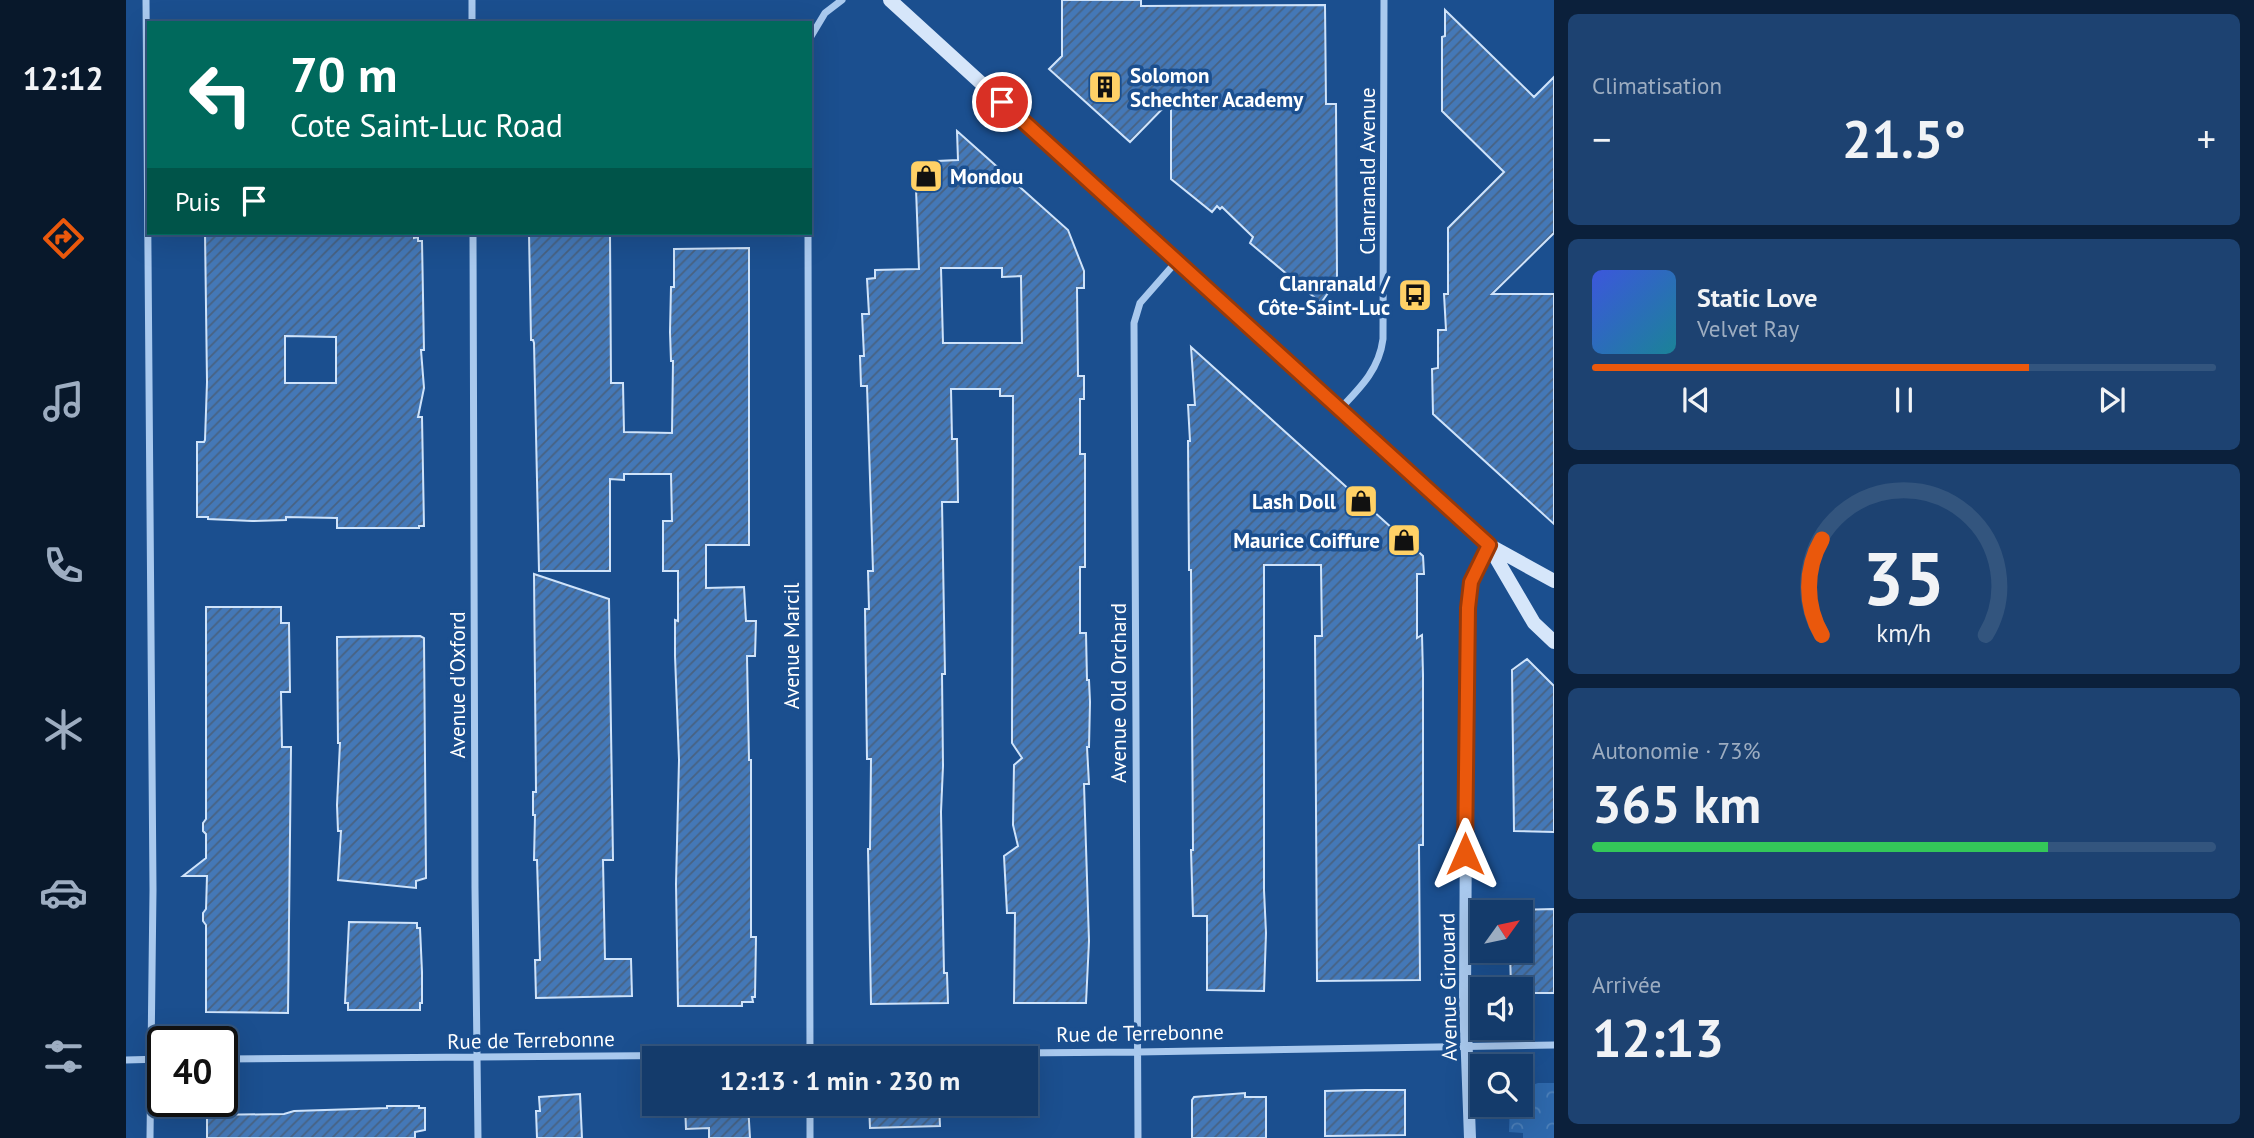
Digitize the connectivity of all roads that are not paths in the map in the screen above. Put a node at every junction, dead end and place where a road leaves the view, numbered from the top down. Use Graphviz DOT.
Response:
graph roads {
  1 [pos="146,0"];
  2 [pos="472,0"];
  3 [pos="842,0"];
  4 [pos="890,0"];
  5 [pos="1384,0"];
  6 [pos="472,21"];
  7 [pos="812,35"];
  8 [pos="147,127"];
  9 [pos="148,235"];
  10 [pos="473,235"];
  11 [pos="808,235"];
  12 [pos="1175,262"];
  13 [pos="1339,410"];
  14 [pos="1489,545"];
  15 [pos="1554,581"];
  16 [pos="1554,642"];
  17 [pos="151,1026"];
  18 [pos="1554,1045"];
  19 [pos="810,1046"];
  20 [pos="1467,1046"];
  21 [pos="1137,1052"];
  22 [pos="1038,1054"];
  23 [pos="478,1057"];
  24 [pos="642,1057"];
  25 [pos="147,1059"];
  26 [pos="238,1059"];
  27 [pos="126,1060"];
  28 [pos="810,1116"];
  29 [pos="150,1117"];
  30 [pos="150,1138"];
  31 [pos="478,1138"];
  32 [pos="810,1138"];
  33 [pos="1138,1138"];
  34 [pos="1470,1138"];
  1 -- 8 [label="street"];
  2 -- 6 [label="street"];
  3 -- 7 [label="street"];
  4 -- 12 [label="main road"];
  5 -- 13 [label="street, Clanranald Avenue"];
  9 -- 17 [label="street"];
  10 -- 23 [label="street, Avenue d'Oxford"];
  11 -- 19 [label="street, Avenue Marcil"];
  12 -- 13 [label="main road"];
  12 -- 21 [label="street, Avenue Old Orchard"];
  13 -- 14 [label="main road"];
  14 -- 15 [label="main road"];
  14 -- 16 [label="main road"];
  14 -- 20 [label="street, Avenue Girouard"];
  18 -- 20 [label="street, Rue de Terrebonne"];
  20 -- 21 [label="street, Rue de Terrebonne"];
  20 -- 34 [label="street, Avenue Girouard"];
  21 -- 22 [label="street, Rue de Terrebonne"];
  21 -- 33 [label="street, Avenue Old Orchard"];
  23 -- 24 [label="street, Rue de Terrebonne"];
  23 -- 26 [label="street, Rue de Terrebonne"];
  23 -- 31 [label="street, Avenue d'Oxford"];
  25 -- 27 [label="street"];
  28 -- 32 [label="street"];
  29 -- 30 [label="street"];
}
